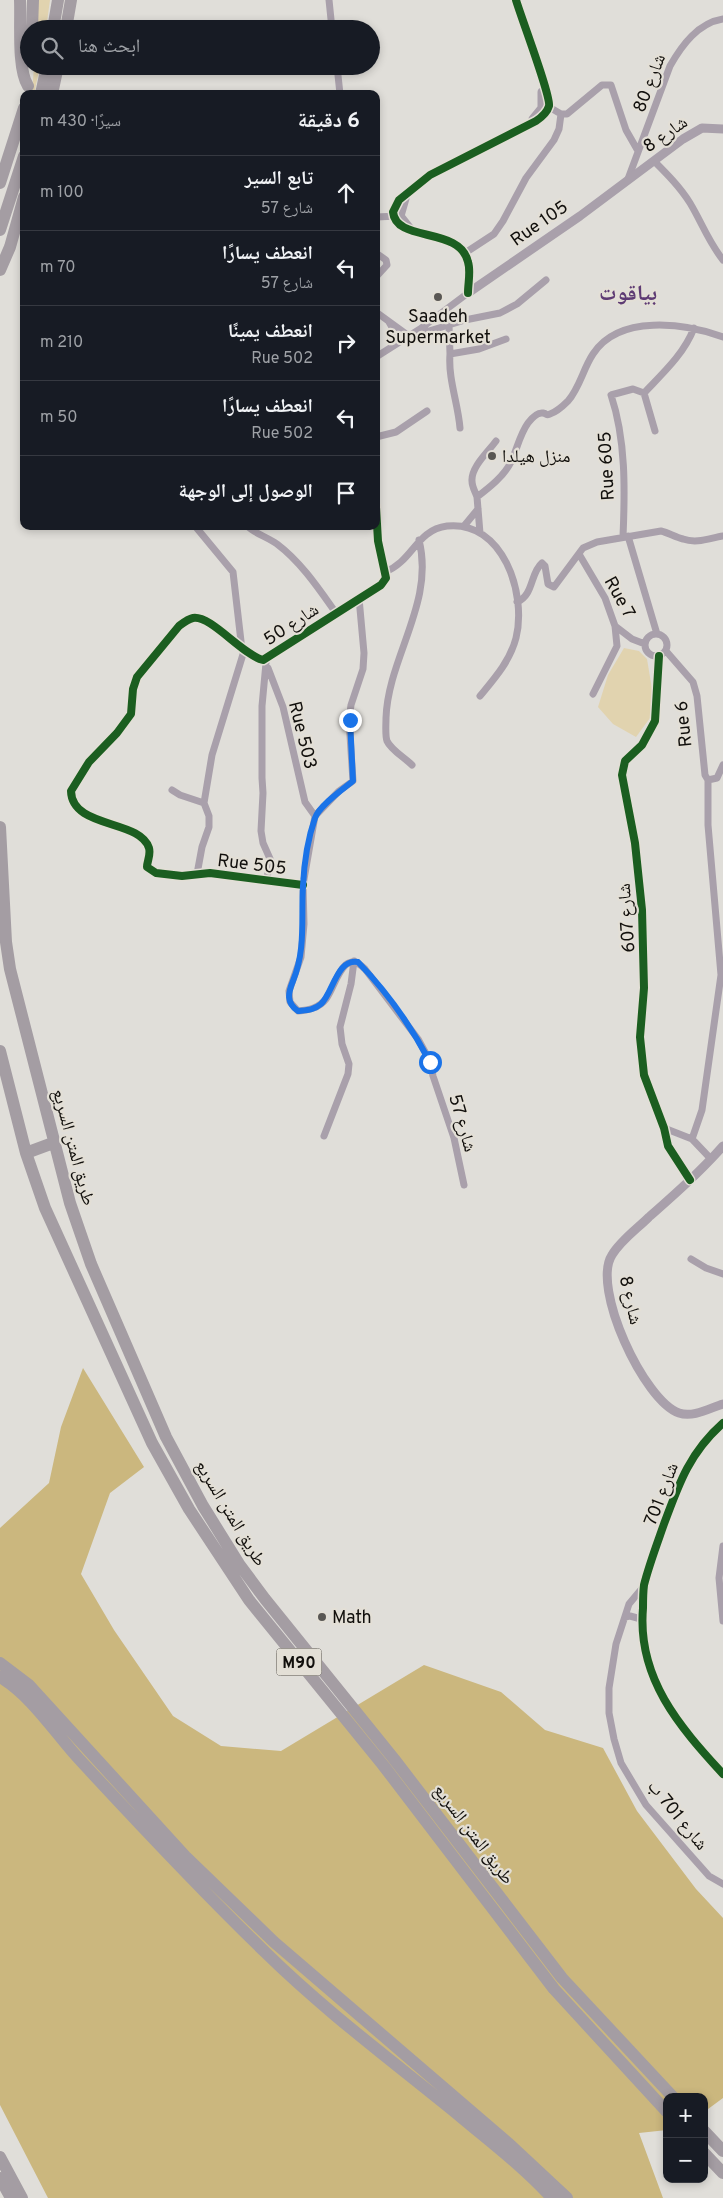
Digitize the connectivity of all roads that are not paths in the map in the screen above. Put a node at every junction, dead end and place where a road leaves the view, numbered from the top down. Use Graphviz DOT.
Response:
graph roads {
  1 [pos="20,0"];
  2 [pos="33,0"];
  3 [pos="58,0"];
  4 [pos="71,0"];
  5 [pos="329,0"];
  6 [pos="516,0"];
  7 [pos="723,19"];
  8 [pos="21,20"];
  9 [pos="32,20"];
  10 [pos="55,20"];
  11 [pos="68,20"];
  12 [pos="331,20"];
  13 [pos="23,75"];
  14 [pos="29,75"];
  15 [pos="45,75"];
  16 [pos="56,75"];
  17 [pos="338,75"];
  18 [pos="542,82"];
  19 [pos="27,90"];
  20 [pos="42,90"];
  21 [pos="53,90"];
  22 [pos="340,90"];
  23 [pos="549,108"];
  24 [pos="561,114"];
  25 [pos="20,120"];
  26 [pos="532,122"];
  27 [pos="723,130"];
  28 [pos="638,151"];
  29 [pos="654,161"];
  30 [pos="20,168"];
  31 [pos="628,180"];
  32 [pos="0,183"];
  33 [pos="20,211"];
  34 [pos="380,217"];
  35 [pos="397,217"];
  36 [pos="0,230"];
  37 [pos="465,254"];
  38 [pos="380,256"];
  39 [pos="723,260"];
  40 [pos="0,270"];
  41 [pos="380,273"];
  42 [pos="546,280"];
  43 [pos="468,293"];
  44 [pos="380,315"];
  45 [pos="389,322"];
  46 [pos="449,325"];
  47 [pos="694,328"];
  48 [pos="420,329"];
  49 [pos="409,336"];
  50 [pos="723,337"];
  51 [pos="506,340"];
  52 [pos="400,341"];
  53 [pos="380,354"];
  54 [pos="450,354"];
  55 [pos="644,393"];
  56 [pos="427,411"];
  57 [pos="460,428"];
  58 [pos="655,431"];
  59 [pos="380,436"];
  60 [pos="496,441"];
  61 [pos="477,496"];
  62 [pos="478,509"];
  63 [pos="464,526"];
  64 [pos="198,530"];
  65 [pos="251,530"];
  66 [pos="378,530"];
  67 [pos="480,533"];
  68 [pos="625,536"];
  69 [pos="723,536"];
  70 [pos="419,540"];
  71 [pos="579,554"];
  72 [pos="385,572"];
  73 [pos="359,598"];
  74 [pos="517,602"];
  75 [pos="336,613"];
  76 [pos="616,626"];
  77 [pos="657,634"];
  78 [pos="632,638"];
  79 [pos="645,644"];
  80 [pos="616,646"];
  81 [pos="243,651"];
  82 [pos="663,653"];
  83 [pos="264,661"];
  84 [pos="592,694"];
  85 [pos="480,696"];
  86 [pos="412,765"];
  87 [pos="723,766"];
  88 [pos="708,780"];
  89 [pos="172,790"];
  90 [pos="204,803"];
  91 [pos="315,816"];
  92 [pos="0,827"];
  93 [pos="197,874"];
  94 [pos="266,881"];
  95 [pos="303,885"];
  96 [pos="354,961"];
  97 [pos="0,1051"];
  98 [pos="664,1128"];
  99 [pos="324,1136"];
  100 [pos="692,1138"];
  101 [pos="54,1143"];
  102 [pos="723,1146"];
  103 [pos="26,1153"];
  104 [pos="711,1159"];
  105 [pos="690,1180"];
  106 [pos="464,1185"];
  107 [pos="691,1259"];
  108 [pos="723,1274"];
  109 [pos="723,1404"];
  110 [pos="723,1423"];
  111 [pos="723,1546"];
  112 [pos="644,1586"];
  113 [pos="624,1618"];
  114 [pos="641,1619"];
  115 [pos="723,1620"];
  116 [pos="0,1663"];
  117 [pos="0,1677"];
  118 [pos="73,1744"];
  119 [pos="723,1774"];
  120 [pos="723,1884"];
  121 [pos="669,2093"];
  122 [pos="663,2108"];
  123 [pos="708,2135"];
  124 [pos="723,2151"];
  125 [pos="0,2157"];
  126 [pos="708,2157"];
  127 [pos="723,2173"];
  128 [pos="0,2178"];
  129 [pos="11,2198"];
  130 [pos="22,2198"];
  131 [pos="552,2198"];
  132 [pos="567,2198"];
  1 -- 8 [label="highway"];
  2 -- 9 [label="highway"];
  3 -- 10 [label="highway"];
  4 -- 11 [label="highway"];
  5 -- 12 [label="street"];
  6 -- 18 [label="street"];
  7 -- 28 [label="street, شارع 80"];
  13 -- 19 [label="highway"];
  14 -- 19 [label="highway"];
  15 -- 20 [label="highway"];
  16 -- 21 [label="highway"];
  17 -- 22 [label="street"];
  18 -- 23 [label="street"];
  18 -- 26 [label="street"];
  23 -- 24 [label="street"];
  23 -- 26 [label="street"];
  24 -- 28 [label="street"];
  24 -- 37 [label="street"];
  25 -- 32 [label="highway"];
  26 -- 35 [label="street"];
  27 -- 29 [label="street, شارع 8"];
  28 -- 31 [label="street, شارع 80"];
  29 -- 31 [label="street, شارع 8"];
  29 -- 39 [label="street"];
  30 -- 36 [label="highway"];
  31 -- 43 [label="street, Rue 105"];
  33 -- 40 [label="highway"];
  34 -- 35 [label="street"];
  35 -- 37 [label="street"];
  37 -- 43 [label="street"];
  38 -- 41 [label="street"];
  42 -- 46 [label="street"];
  43 -- 48 [label="street"];
  44 -- 45 [label="street"];
  45 -- 49 [label="street"];
  45 -- 52 [label="street"];
  46 -- 48 [label="street"];
  46 -- 54 [label="street"];
  47 -- 50 [label="street"];
  47 -- 55 [label="street"];
  47 -- 61 [label="street"];
  48 -- 49 [label="street"];
  49 -- 52 [label="street"];
  51 -- 54 [label="street"];
  52 -- 53 [label="street"];
  54 -- 57 [label="street"];
  55 -- 58 [label="street"];
  55 -- 68 [label="street, Rue 605"];
  56 -- 59 [label="street"];
  60 -- 61 [label="street"];
  61 -- 62 [label="street"];
  62 -- 63 [label="street"];
  62 -- 67 [label="street"];
  63 -- 67 [label="street"];
  63 -- 70 [label="street"];
  64 -- 81 [label="street"];
  65 -- 75 [label="street"];
  66 -- 72 [label="street"];
  67 -- 74 [label="street"];
  68 -- 69 [label="street"];
  68 -- 71 [label="street"];
  68 -- 77 [label="street, Rue 605"];
  70 -- 72 [label="street"];
  70 -- 86 [label="street"];
  71 -- 74 [label="street"];
  71 -- 76 [label="street, Rue 7"];
  72 -- 73 [label="street, شارع 50"];
  73 -- 75 [label="street, شارع 50"];
  73 -- 91 [label="street"];
  74 -- 85 [label="street"];
  75 -- 83 [label="street, شارع 50"];
  76 -- 78 [label="street, Rue 7"];
  76 -- 80 [label="street"];
  77 -- 79 [label="street"];
  77 -- 82 [label="street"];
  78 -- 79 [label="street, Rue 7"];
  78 -- 80 [label="street"];
  79 -- 82 [label="street"];
  80 -- 84 [label="street"];
  81 -- 83 [label="street, شارع 50"];
  81 -- 90 [label="street, Rue 505"];
  81 -- 93 [label="street, شارع 50"];
  82 -- 88 [label="street, Rue 6"];
  82 -- 98 [label="street, شارع 607"];
  83 -- 91 [label="street, Rue 503"];
  83 -- 94 [label="street"];
  87 -- 88 [label="street"];
  88 -- 100 [label="street, Rue 6"];
  89 -- 90 [label="street"];
  90 -- 93 [label="street, Rue 505"];
  91 -- 95 [label="street"];
  92 -- 101 [label="highway, طريق المتن السريع / M90"];
  93 -- 94 [label="street, Rue 505"];
  94 -- 95 [label="street, Rue 505"];
  95 -- 96 [label="street"];
  96 -- 99 [label="street"];
  96 -- 106 [label="street, شارع 57"];
  97 -- 103 [label="highway, طريق المتن السريع / M90"];
  98 -- 100 [label="street"];
  98 -- 105 [label="street, شارع 607"];
  100 -- 104 [label="street"];
  101 -- 103 [label="highway"];
  101 -- 121 [label="highway, طريق المتن السريع / M90"];
  102 -- 104 [label="street, شارع 8"];
  103 -- 122 [label="highway, طريق المتن السريع / M90"];
  104 -- 105 [label="street, شارع 8"];
  105 -- 109 [label="street, شارع 8"];
  107 -- 108 [label="street"];
  110 -- 112 [label="street, شارع 701"];
  111 -- 115 [label="street"];
  112 -- 113 [label="street, شارع 701 ب"];
  112 -- 114 [label="street"];
  113 -- 114 [label="street"];
  113 -- 120 [label="street, شارع 701 ب"];
  114 -- 119 [label="street"];
  116 -- 118 [label="highway"];
  117 -- 118 [label="highway"];
  118 -- 131 [label="highway"];
  118 -- 132 [label="highway"];
  123 -- 124 [label="highway"];
  125 -- 130 [label="highway"];
  126 -- 127 [label="highway"];
  128 -- 129 [label="highway"];
}
